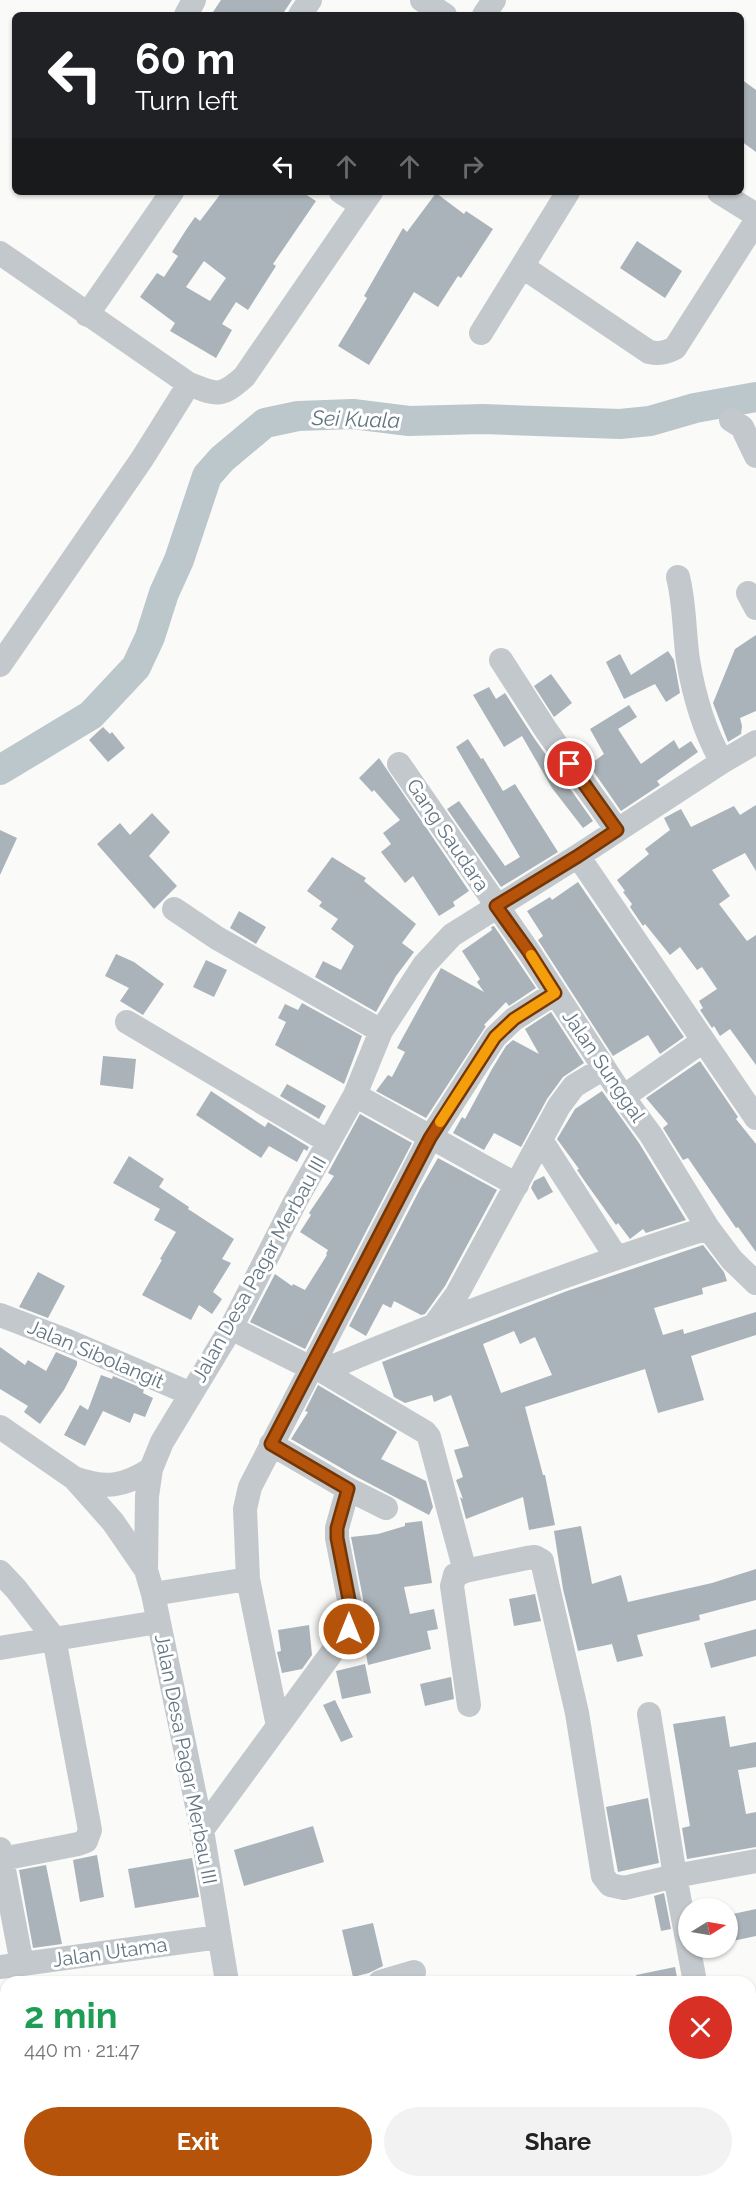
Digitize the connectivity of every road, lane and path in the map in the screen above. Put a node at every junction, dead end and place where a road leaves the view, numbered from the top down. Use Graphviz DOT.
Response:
graph roads {
  1 [pos="422,0"];
  2 [pos="440,12"];
  3 [pos="170,195"];
  4 [pos="566,195"];
  5 [pos="724,195"];
  6 [pos="366,199"];
  7 [pos="756,215"];
  8 [pos="756,221"];
  9 [pos="0,254"];
  10 [pos="523,267"];
  11 [pos="87,315"];
  12 [pos="480,333"];
  13 [pos="189,384"];
  14 [pos="731,420"];
  15 [pos="756,456"];
  16 [pos="678,577"];
  17 [pos="501,660"];
  18 [pos="0,665"];
  19 [pos="756,742"];
  20 [pos="722,762"];
  21 [pos="399,764"];
  22 [pos="617,830"];
  23 [pos="578,856"];
  24 [pos="496,906"];
  25 [pos="174,909"];
  26 [pos="555,993"];
  27 [pos="127,1022"];
  28 [pos="381,1031"];
  29 [pos="703,1041"];
  30 [pos="604,1068"];
  31 [pos="355,1095"];
  32 [pos="623,1097"];
  33 [pos="756,1118"];
  34 [pos="430,1138"];
  35 [pos="541,1140"];
  36 [pos="329,1142"];
  37 [pos="517,1185"];
  38 [pos="708,1228"];
  39 [pos="616,1257"];
  40 [pos="756,1283"];
  41 [pos="0,1314"];
  42 [pos="435,1324"];
  43 [pos="231,1328"];
  44 [pos="316,1369"];
  45 [pos="191,1394"];
  46 [pos="0,1427"];
  47 [pos="271,1444"];
  48 [pos="151,1469"];
  49 [pos="74,1478"];
  50 [pos="348,1489"];
  51 [pos="386,1508"];
  52 [pos="146,1570"];
  53 [pos="465,1571"];
  54 [pos="0,1572"];
  55 [pos="248,1579"];
  56 [pos="153,1594"];
  57 [pos="158,1622"];
  58 [pos="54,1638"];
  59 [pos="0,1648"];
  60 [pos="469,1705"];
  61 [pos="649,1714"];
  62 [pos="278,1726"];
  63 [pos="202,1830"];
  64 [pos="1,1854"];
  65 [pos="756,1861"];
  66 [pos="675,1876"];
  67 [pos="219,1937"];
  68 [pos="11,1965"];
  69 [pos="414,1972"];
  70 [pos="226,1976"];
  71 [pos="400,1976"];
  72 [pos="694,1976"];
  1 -- 2 [label="street"];
  3 -- 11 [label="street"];
  4 -- 10 [label="street"];
  5 -- 7 [label="street"];
  6 -- 13 [label="street"];
  8 -- 10 [label="street"];
  9 -- 11 [label="street"];
  10 -- 12 [label="street"];
  11 -- 13 [label="street"];
  13 -- 18 [label="street"];
  14 -- 15 [label="street"];
  16 -- 20 [label="street"];
  17 -- 22 [label="street"];
  19 -- 20 [label="street, Jalan Desa Pagar Merbau III"];
  20 -- 22 [label="street, Jalan Desa Pagar Merbau III"];
  21 -- 24 [label="street, Gang Saudara"];
  22 -- 23 [label="street, Jalan Desa Pagar Merbau III"];
  23 -- 24 [label="street, Jalan Desa Pagar Merbau III"];
  23 -- 29 [label="street"];
  24 -- 26 [label="street, Jalan Sunggal"];
  24 -- 28 [label="street, Jalan Desa Pagar Merbau III"];
  25 -- 28 [label="street"];
  26 -- 30 [label="street, Jalan Sunggal"];
  26 -- 34 [label="street"];
  27 -- 36 [label="street"];
  28 -- 31 [label="street, Jalan Desa Pagar Merbau III"];
  29 -- 32 [label="street"];
  29 -- 33 [label="street"];
  30 -- 32 [label="street, Jalan Sunggal"];
  30 -- 35 [label="street"];
  31 -- 34 [label="street"];
  31 -- 36 [label="street, Jalan Desa Pagar Merbau III"];
  32 -- 38 [label="street, Jalan Sunggal"];
  34 -- 37 [label="street"];
  34 -- 44 [label="street"];
  35 -- 37 [label="street"];
  35 -- 39 [label="street"];
  36 -- 43 [label="street, Jalan Desa Pagar Merbau III"];
  37 -- 42 [label="street"];
  38 -- 39 [label="street"];
  38 -- 40 [label="street, Jalan Sunggal"];
  39 -- 42 [label="street"];
  41 -- 45 [label="street, Jalan Sibolangit"];
  42 -- 44 [label="street"];
  43 -- 44 [label="street"];
  43 -- 45 [label="street, Jalan Desa Pagar Merbau III"];
  44 -- 47 [label="street"];
  44 -- 53 [label="street"];
  45 -- 48 [label="street, Jalan Desa Pagar Merbau III"];
  46 -- 49 [label="street"];
  47 -- 50 [label="street"];
  47 -- 55 [label="street"];
  48 -- 49 [label="street"];
  48 -- 52 [label="street, Jalan Desa Pagar Merbau III"];
  49 -- 52 [label="street"];
  50 -- 51 [label="street"];
  50 -- 62 [label="street"];
  52 -- 56 [label="street, Jalan Desa Pagar Merbau III"];
  53 -- 60 [label="street"];
  53 -- 66 [label="street"];
  54 -- 58 [label="street"];
  55 -- 56 [label="street"];
  55 -- 62 [label="street"];
  56 -- 57 [label="street, Jalan Desa Pagar Merbau III"];
  57 -- 58 [label="street"];
  57 -- 63 [label="street, Jalan Desa Pagar Merbau III"];
  58 -- 59 [label="street"];
  58 -- 64 [label="street"];
  61 -- 66 [label="street"];
  62 -- 63 [label="street"];
  63 -- 67 [label="street, Jalan Desa Pagar Merbau III"];
  64 -- 68 [label="street"];
  65 -- 66 [label="street"];
  66 -- 72 [label="street"];
  67 -- 68 [label="street, Jalan Utama"];
  67 -- 70 [label="street, Jalan Desa Pagar Merbau III"];
  69 -- 71 [label="street"];
}
